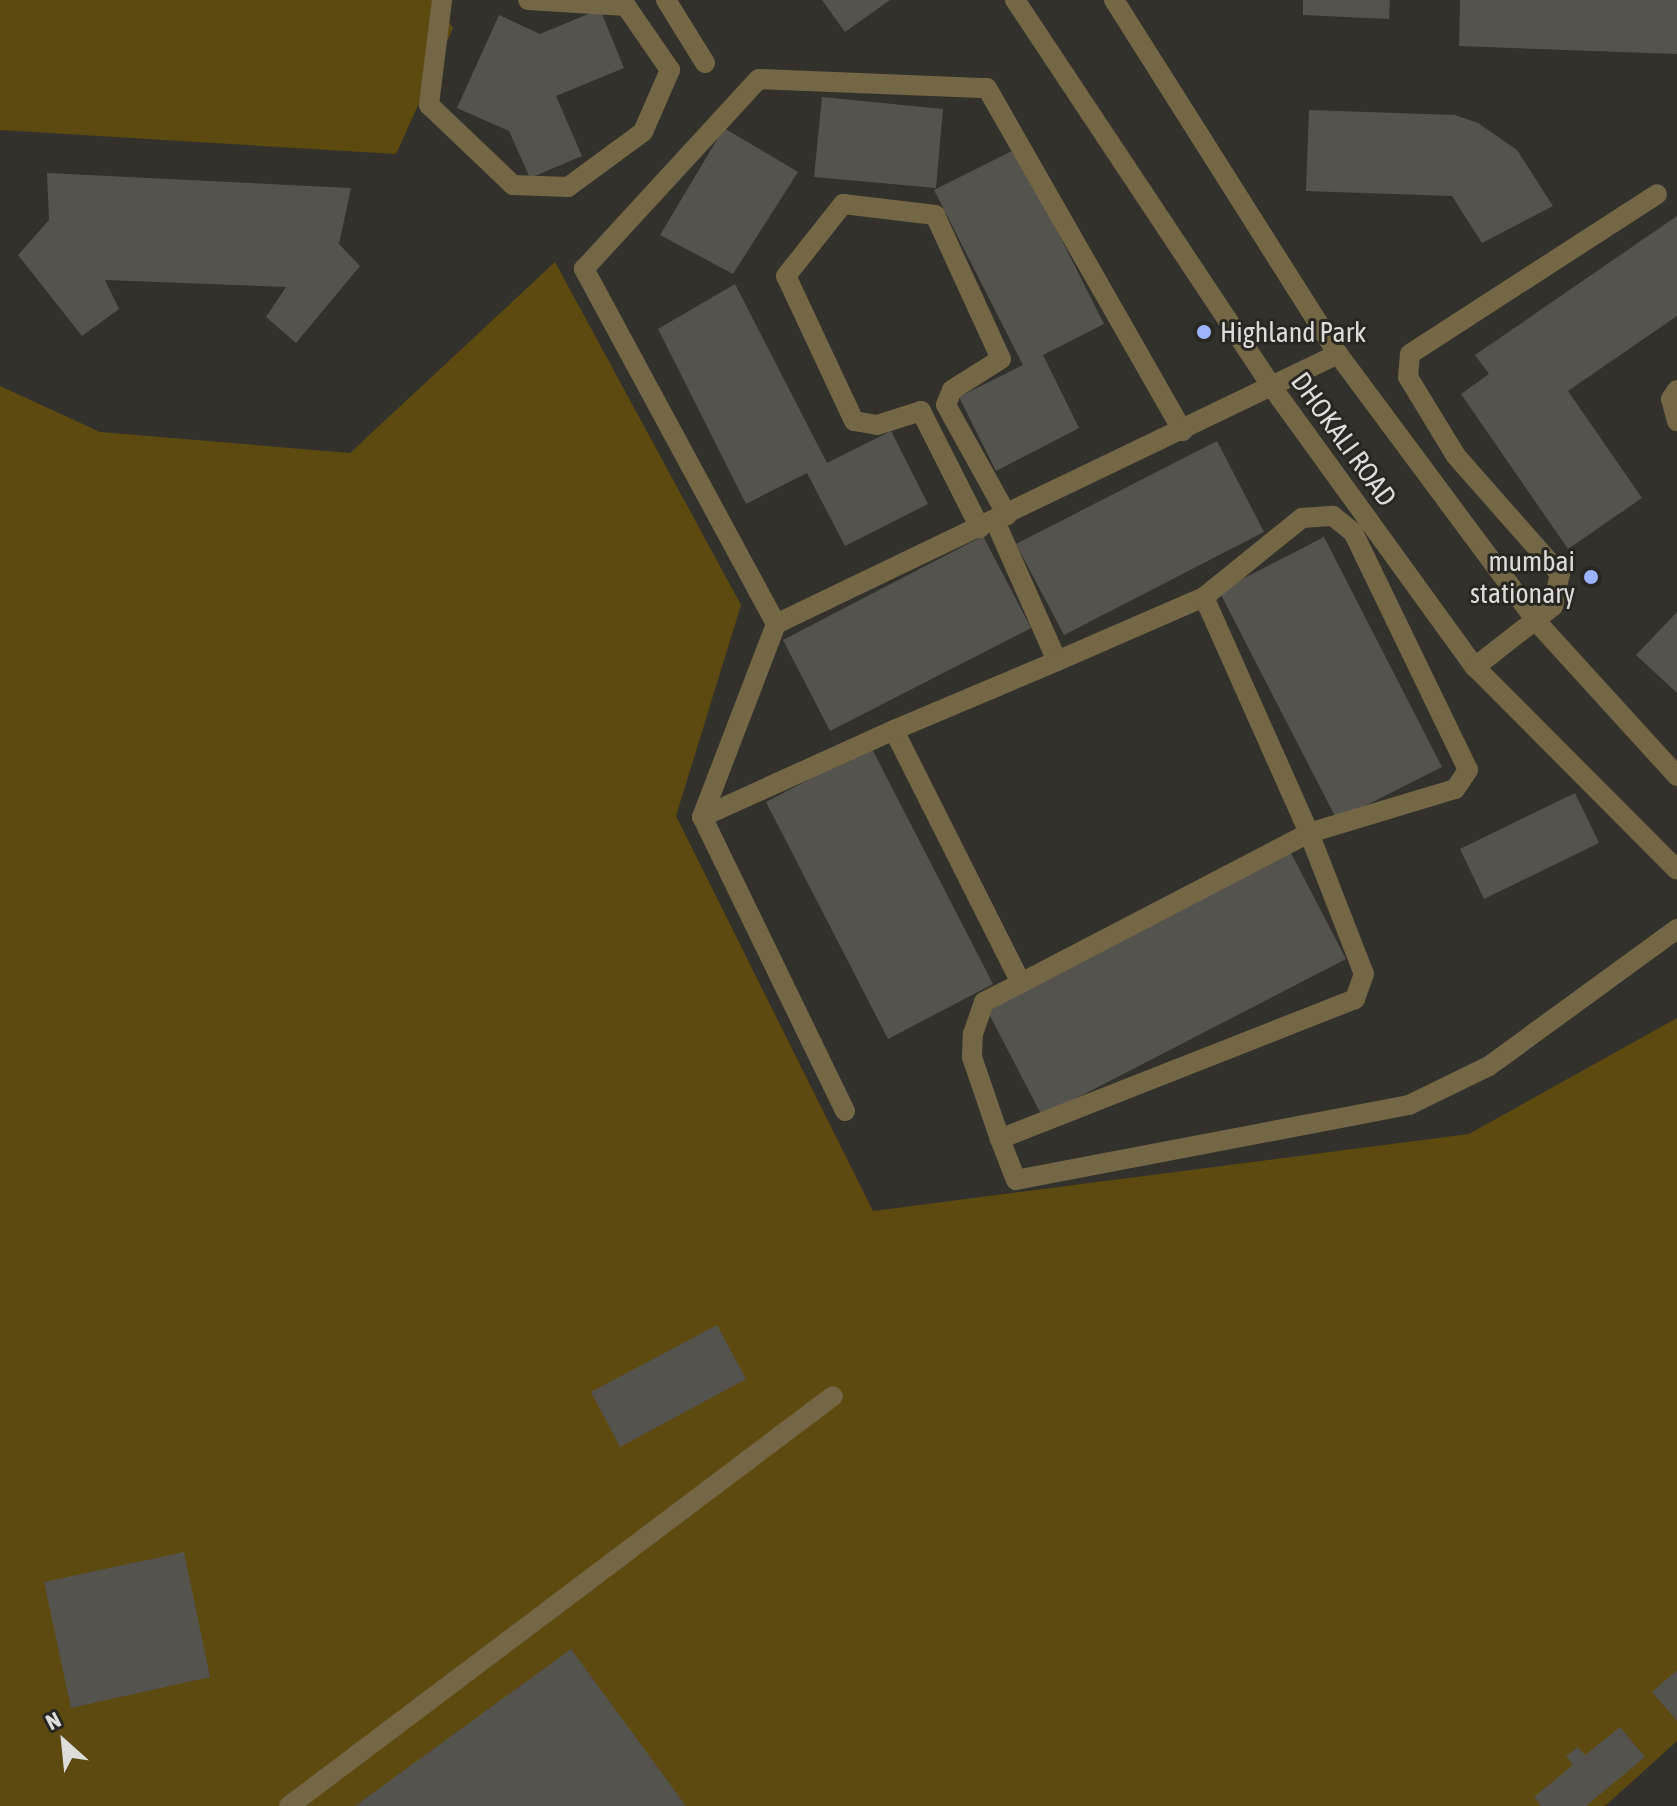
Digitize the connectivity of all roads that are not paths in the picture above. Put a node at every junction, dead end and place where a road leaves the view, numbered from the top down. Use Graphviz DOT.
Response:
graph roads {
  1 [pos="442,0"];
  2 [pos="528,0"];
  3 [pos="666,0"];
  4 [pos="1015,0"];
  5 [pos="1114,0"];
  6 [pos="705,63"];
  7 [pos="1657,194"];
  8 [pos="1338,354"];
  9 [pos="1272,387"];
  10 [pos="1677,390"];
  11 [pos="1677,421"];
  12 [pos="1183,431"];
  13 [pos="994,521"];
  14 [pos="1204,597"];
  15 [pos="1536,621"];
  16 [pos="776,624"];
  17 [pos="1057,661"];
  18 [pos="1475,667"];
  19 [pos="894,730"];
  20 [pos="1677,776"];
  21 [pos="702,817"];
  22 [pos="1309,833"];
  23 [pos="1677,870"];
  24 [pos="1677,929"];
  25 [pos="1021,983"];
  26 [pos="845,1111"];
  27 [pos="1000,1139"];
  28 [pos="833,1396"];
  29 [pos="289,1806"];
  1 -- 2 [label="street"];
  3 -- 6 [label="street"];
  4 -- 9 [label="street, DHOKALI ROAD"];
  5 -- 8 [label="street, DHOKALI ROAD"];
  7 -- 15 [label="street"];
  8 -- 9 [label="street"];
  8 -- 15 [label="street, DHOKALI ROAD"];
  9 -- 12 [label="street"];
  9 -- 18 [label="street, DHOKALI ROAD"];
  10 -- 11 [label="street"];
  12 -- 13 [label="street"];
  12 -- 16 [label="street"];
  13 -- 13 [label="street"];
  13 -- 16 [label="street"];
  13 -- 17 [label="street"];
  14 -- 17 [label="street"];
  14 -- 22 [label="street"];
  14 -- 22 [label="street"];
  15 -- 18 [label="street"];
  15 -- 20 [label="street, DHOKALI ROAD"];
  16 -- 21 [label="street"];
  17 -- 19 [label="street"];
  18 -- 23 [label="street, DHOKALI ROAD"];
  19 -- 21 [label="street"];
  19 -- 25 [label="street"];
  21 -- 26 [label="street"];
  22 -- 25 [label="street"];
  22 -- 27 [label="street"];
  24 -- 27 [label="street"];
  25 -- 27 [label="street"];
  28 -- 29 [label="street"];
}
